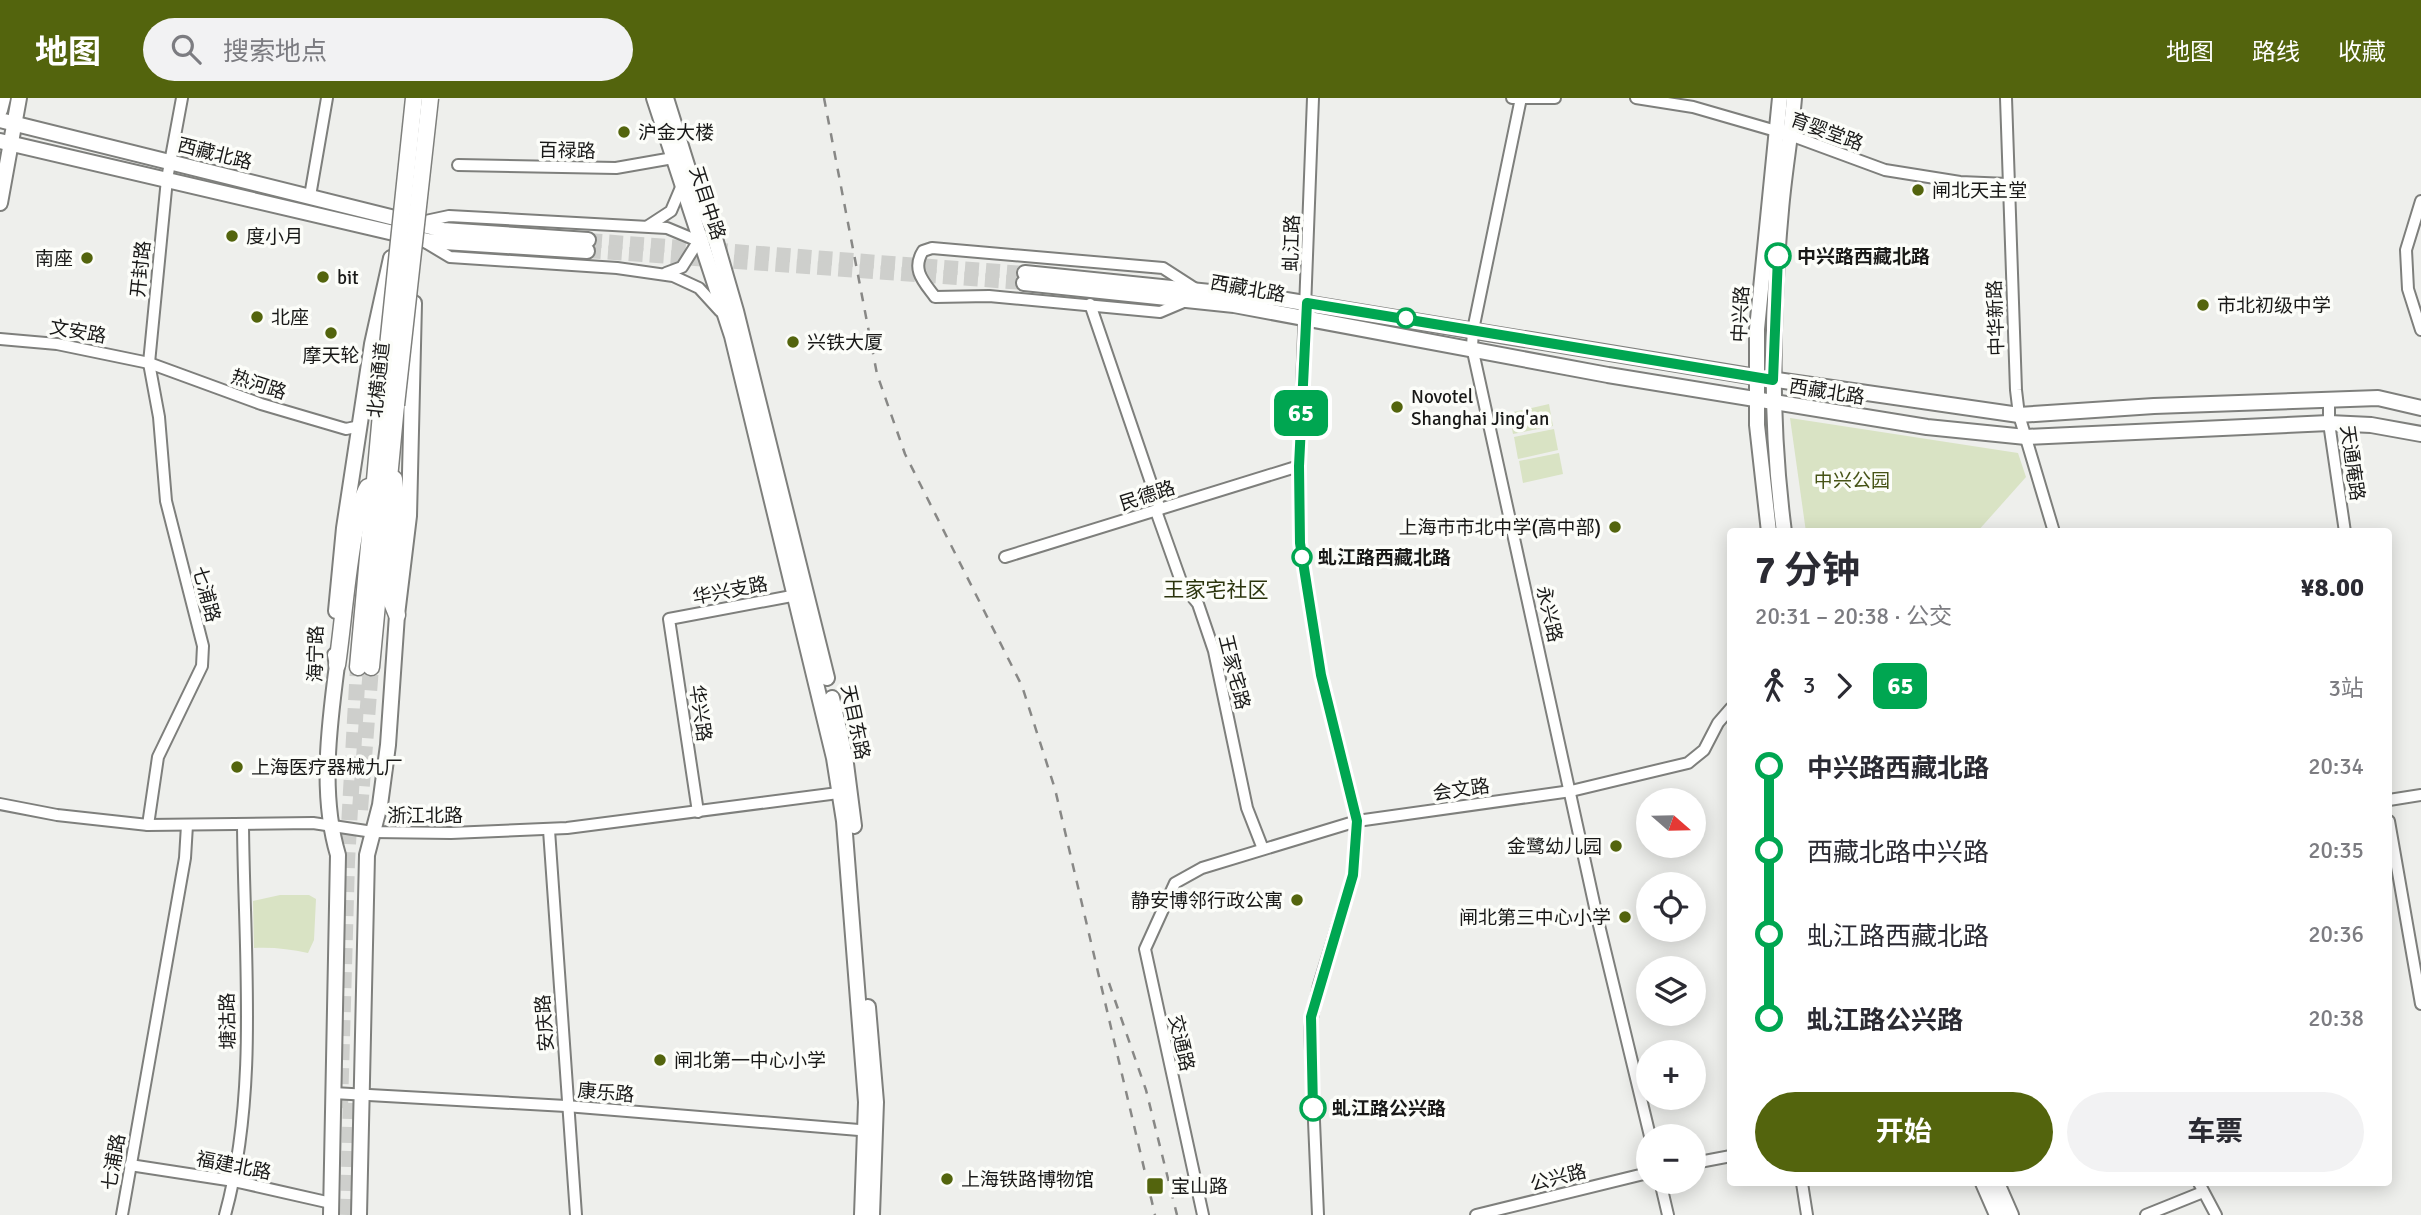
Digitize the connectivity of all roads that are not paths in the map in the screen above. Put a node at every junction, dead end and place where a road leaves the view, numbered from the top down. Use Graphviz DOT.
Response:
graph roads {
  1 [pos="3,98"];
  2 [pos="19,98"];
  3 [pos="182,98"];
  4 [pos="327,98"];
  5 [pos="412,98"];
  6 [pos="433,98"];
  7 [pos="654,98"];
  8 [pos="666,98"];
  9 [pos="1313,98"];
  10 [pos="1518,98"];
  11 [pos="1555,98"];
  12 [pos="1636,98"];
  13 [pos="1780,98"];
  14 [pos="1794,98"];
  15 [pos="2006,98"];
  16 [pos="0,110"];
  17 [pos="0,120"];
  18 [pos="15,124"];
  19 [pos="1783,133"];
  20 [pos="6,142"];
  21 [pos="673,158"];
  22 [pos="170,161"];
  23 [pos="458,165"];
  24 [pos="167,179"];
  25 [pos="682,184"];
  26 [pos="2008,184"];
  27 [pos="310,196"];
  28 [pos="2421,201"];
  29 [pos="0,203"];
  30 [pos="397,216"];
  31 [pos="710,221"];
  32 [pos="421,222"];
  33 [pos="645,227"];
  34 [pos="681,232"];
  35 [pos="395,234"];
  36 [pos="420,239"];
  37 [pos="699,240"];
  38 [pos="718,250"];
  39 [pos="690,257"];
  40 [pos="663,274"];
  41 [pos="1024,278"];
  42 [pos="1193,293"];
  43 [pos="1307,303"];
  44 [pos="1090,304"];
  45 [pos="1306,318"];
  46 [pos="727,319"];
  47 [pos="1473,330"];
  48 [pos="2421,330"];
  49 [pos="0,339"];
  50 [pos="1472,347"];
  51 [pos="149,363"];
  52 [pos="1756,377"];
  53 [pos="1773,380"];
  54 [pos="1756,400"];
  55 [pos="2329,400"];
  56 [pos="1773,402"];
  57 [pos="389,404"];
  58 [pos="2421,408"];
  59 [pos="2019,415"];
  60 [pos="2329,423"];
  61 [pos="360,426"];
  62 [pos="2421,434"];
  63 [pos="2026,436"];
  64 [pos="391,452"];
  65 [pos="1299,466"];
  66 [pos="374,476"];
  67 [pos="1158,510"];
  68 [pos="1769,528"];
  69 [pos="1784,528"];
  70 [pos="2053,528"];
  71 [pos="2344,528"];
  72 [pos="1005,557"];
  73 [pos="797,595"];
  74 [pos="397,615"];
  75 [pos="669,619"];
  76 [pos="337,665"];
  77 [pos="1727,714"];
  78 [pos="1572,791"];
  79 [pos="845,792"];
  80 [pos="2421,795"];
  81 [pos="2392,800"];
  82 [pos="0,804"];
  83 [pos="698,812"];
  84 [pos="1357,821"];
  85 [pos="148,825"];
  86 [pos="187,825"];
  87 [pos="243,825"];
  88 [pos="329,826"];
  89 [pos="549,830"];
  90 [pos="373,832"];
  91 [pos="2392,836"];
  92 [pos="1264,849"];
  93 [pos="1175,883"];
  94 [pos="2418,969"];
  95 [pos="2421,1004"];
  96 [pos="333,1093"];
  97 [pos="361,1094"];
  98 [pos="566,1106"];
  99 [pos="1647,1124"];
  100 [pos="871,1130"];
  101 [pos="1727,1157"];
  102 [pos="1706,1161"];
  103 [pos="130,1165"];
  104 [pos="1636,1176"];
  105 [pos="234,1181"];
  106 [pos="1802,1186"];
  107 [pos="1984,1186"];
  108 [pos="1998,1186"];
  109 [pos="2201,1187"];
  110 [pos="1664,1194"];
  111 [pos="331,1209"];
  112 [pos="122,1215"];
  113 [pos="225,1215"];
  114 [pos="359,1215"];
  115 [pos="576,1215"];
  116 [pos="862,1215"];
  117 [pos="872,1215"];
  118 [pos="1203,1215"];
  119 [pos="1318,1215"];
  120 [pos="1476,1215"];
  121 [pos="1668,1215"];
  122 [pos="1807,1215"];
  123 [pos="1997,1215"];
  124 [pos="2011,1215"];
  125 [pos="2146,1215"];
  126 [pos="2216,1215"];
  1 -- 16 [label="main road"];
  2 -- 18 [label="main road"];
  3 -- 22 [label="street, 开封路"];
  4 -- 27 [label="street"];
  5 -- 30 [label="main road, 海宁路"];
  5 -- 57 [label="highway, 北横通道, bridge"];
  6 -- 32 [label="main road"];
  6 -- 57 [label="highway, 北横通道, bridge"];
  7 -- 21 [label="main road, 天目中路"];
  8 -- 31 [label="main road, 天目中路"];
  9 -- 43 [label="street, 虬江路"];
  10 -- 11 [label="street"];
  10 -- 47 [label="street, 永兴路"];
  12 -- 19 [label="street, 育婴堂路"];
  13 -- 19 [label="main road, 中兴路"];
  14 -- 19 [label="main road, 中兴路"];
  15 -- 26 [label="street, 中华新路"];
  17 -- 18 [label="main road, 西藏北路"];
  18 -- 20 [label="main road"];
  18 -- 22 [label="main road, 西藏北路"];
  19 -- 26 [label="street, 育婴堂路"];
  19 -- 52 [label="main road, 中兴路"];
  19 -- 53 [label="main road, 中兴路"];
  20 -- 24 [label="main road, 西藏北路"];
  20 -- 29 [label="main road"];
  21 -- 23 [label="street, 百禄路"];
  21 -- 25 [label="main road, 天目中路"];
  22 -- 24 [label="street, 开封路"];
  22 -- 27 [label="main road, 西藏北路"];
  24 -- 35 [label="main road, 西藏北路"];
  24 -- 51 [label="street, 开封路"];
  25 -- 33 [label="street"];
  25 -- 37 [label="main road, 天目中路"];
  26 -- 59 [label="street, 中华新路"];
  27 -- 30 [label="main road, 西藏北路"];
  28 -- 48 [label="street"];
  30 -- 32 [label="main road, 西藏北路"];
  30 -- 35 [label="main road, 海宁路"];
  31 -- 37 [label="street"];
  31 -- 38 [label="main road, 天目中路"];
  32 -- 33 [label="street, 西藏北路"];
  32 -- 36 [label="main road"];
  32 -- 36 [label="main road, 西藏北路"];
  33 -- 34 [label="street, 西藏北路"];
  34 -- 37 [label="street, 西藏北路"];
  34 -- 39 [label="street"];
  35 -- 36 [label="main road, 西藏北路"];
  35 -- 61 [label="main road, 海宁路"];
  36 -- 40 [label="street, 西藏北路"];
  36 -- 74 [label="main road"];
  37 -- 38 [label="street, 西藏北路"];
  37 -- 39 [label="street"];
  37 -- 46 [label="main road, 天目中路"];
  38 -- 79 [label="main road, 天目东路"];
  39 -- 40 [label="street"];
  40 -- 46 [label="street, 西藏北路"];
  41 -- 42 [label="main road, 西藏北路"];
  42 -- 43 [label="main road, 西藏北路"];
  42 -- 44 [label="street"];
  42 -- 44 [label="street"];
  42 -- 45 [label="main road, 西藏北路"];
  43 -- 45 [label="street, 虬江路"];
  43 -- 47 [label="main road, 西藏北路"];
  44 -- 67 [label="street, 王家宅路"];
  45 -- 50 [label="main road, 西藏北路"];
  45 -- 65 [label="street, 虬江路"];
  46 -- 73 [label="main road, 天目东路"];
  47 -- 50 [label="street, 永兴路"];
  47 -- 52 [label="main road, 西藏北路"];
  49 -- 51 [label="street, 文安路"];
  50 -- 54 [label="main road, 西藏北路"];
  50 -- 78 [label="street, 永兴路"];
  51 -- 61 [label="street, 热河路"];
  51 -- 85 [label="street, 七浦路"];
  52 -- 53 [label="main road, 西藏北路"];
  52 -- 54 [label="main road, 中兴路"];
  53 -- 56 [label="main road, 中兴路"];
  53 -- 59 [label="main road, 西藏北路"];
  54 -- 56 [label="main road, 西藏北路"];
  54 -- 68 [label="main road, 中兴路"];
  55 -- 58 [label="main road, 西藏北路"];
  55 -- 59 [label="main road, 西藏北路"];
  55 -- 60 [label="street, 天通庵路"];
  56 -- 63 [label="main road, 西藏北路"];
  56 -- 69 [label="main road, 中兴路"];
  57 -- 64 [label="highway, 北横通道"];
  57 -- 66 [label="highway, 北横通道"];
  59 -- 63 [label="street, 中华新路"];
  60 -- 62 [label="main road, 西藏北路"];
  60 -- 63 [label="main road, 西藏北路"];
  60 -- 71 [label="street, 天通庵路"];
  61 -- 76 [label="main road, 海宁路"];
  63 -- 70 [label="street, 中华新路"];
  64 -- 66 [label="highway, 北横通道"];
  64 -- 74 [label="highway"];
  65 -- 67 [label="street, 民德路"];
  65 -- 84 [label="street, 虬江路"];
  66 -- 76 [label="highway"];
  67 -- 72 [label="street, 民德路"];
  67 -- 92 [label="street, 王家宅路"];
  73 -- 75 [label="street, 华兴支路"];
  73 -- 79 [label="main road, 天目东路"];
  74 -- 90 [label="main road"];
  75 -- 83 [label="street, 华兴路"];
  76 -- 88 [label="main road, 海宁路"];
  77 -- 78 [label="street, 会文路"];
  78 -- 84 [label="street, 会文路"];
  78 -- 99 [label="street, 永兴路"];
  79 -- 83 [label="street, 浙江北路"];
  79 -- 100 [label="main road, 天目东路"];
  80 -- 81 [label="street"];
  82 -- 85 [label="street, 浙江北路"];
  83 -- 89 [label="street, 浙江北路"];
  84 -- 92 [label="street, 会文路"];
  84 -- 119 [label="street, 虬江路"];
  85 -- 86 [label="street, 浙江北路"];
  86 -- 87 [label="street, 浙江北路"];
  86 -- 103 [label="street, 七浦路"];
  87 -- 88 [label="street, 浙江北路"];
  87 -- 105 [label="street, 塘沽路"];
  88 -- 90 [label="street, 浙江北路"];
  88 -- 96 [label="main road, 海宁路"];
  89 -- 90 [label="street, 浙江北路"];
  89 -- 98 [label="street, 安庆路"];
  90 -- 97 [label="main road"];
  91 -- 94 [label="street"];
  92 -- 93 [label="street, 会文路"];
  93 -- 118 [label="street, 交通路"];
  94 -- 95 [label="street"];
  96 -- 97 [label="street, 康乐路"];
  96 -- 111 [label="main road, 海宁路"];
  97 -- 98 [label="street, 康乐路"];
  97 -- 114 [label="main road"];
  98 -- 100 [label="street, 康乐路"];
  98 -- 115 [label="street, 安庆路"];
  100 -- 116 [label="main road, 天目东路"];
  100 -- 117 [label="main road, 天目东路"];
  101 -- 102 [label="street"];
  103 -- 105 [label="street, 福建北路"];
  103 -- 112 [label="street, 七浦路"];
  104 -- 120 [label="street, 公兴路"];
  105 -- 111 [label="street, 福建北路"];
  105 -- 113 [label="street, 塘沽路"];
  106 -- 122 [label="street"];
  107 -- 123 [label="main road"];
  108 -- 124 [label="main road"];
  109 -- 125 [label="street"];
  109 -- 126 [label="street"];
  110 -- 121 [label="street"];
}
